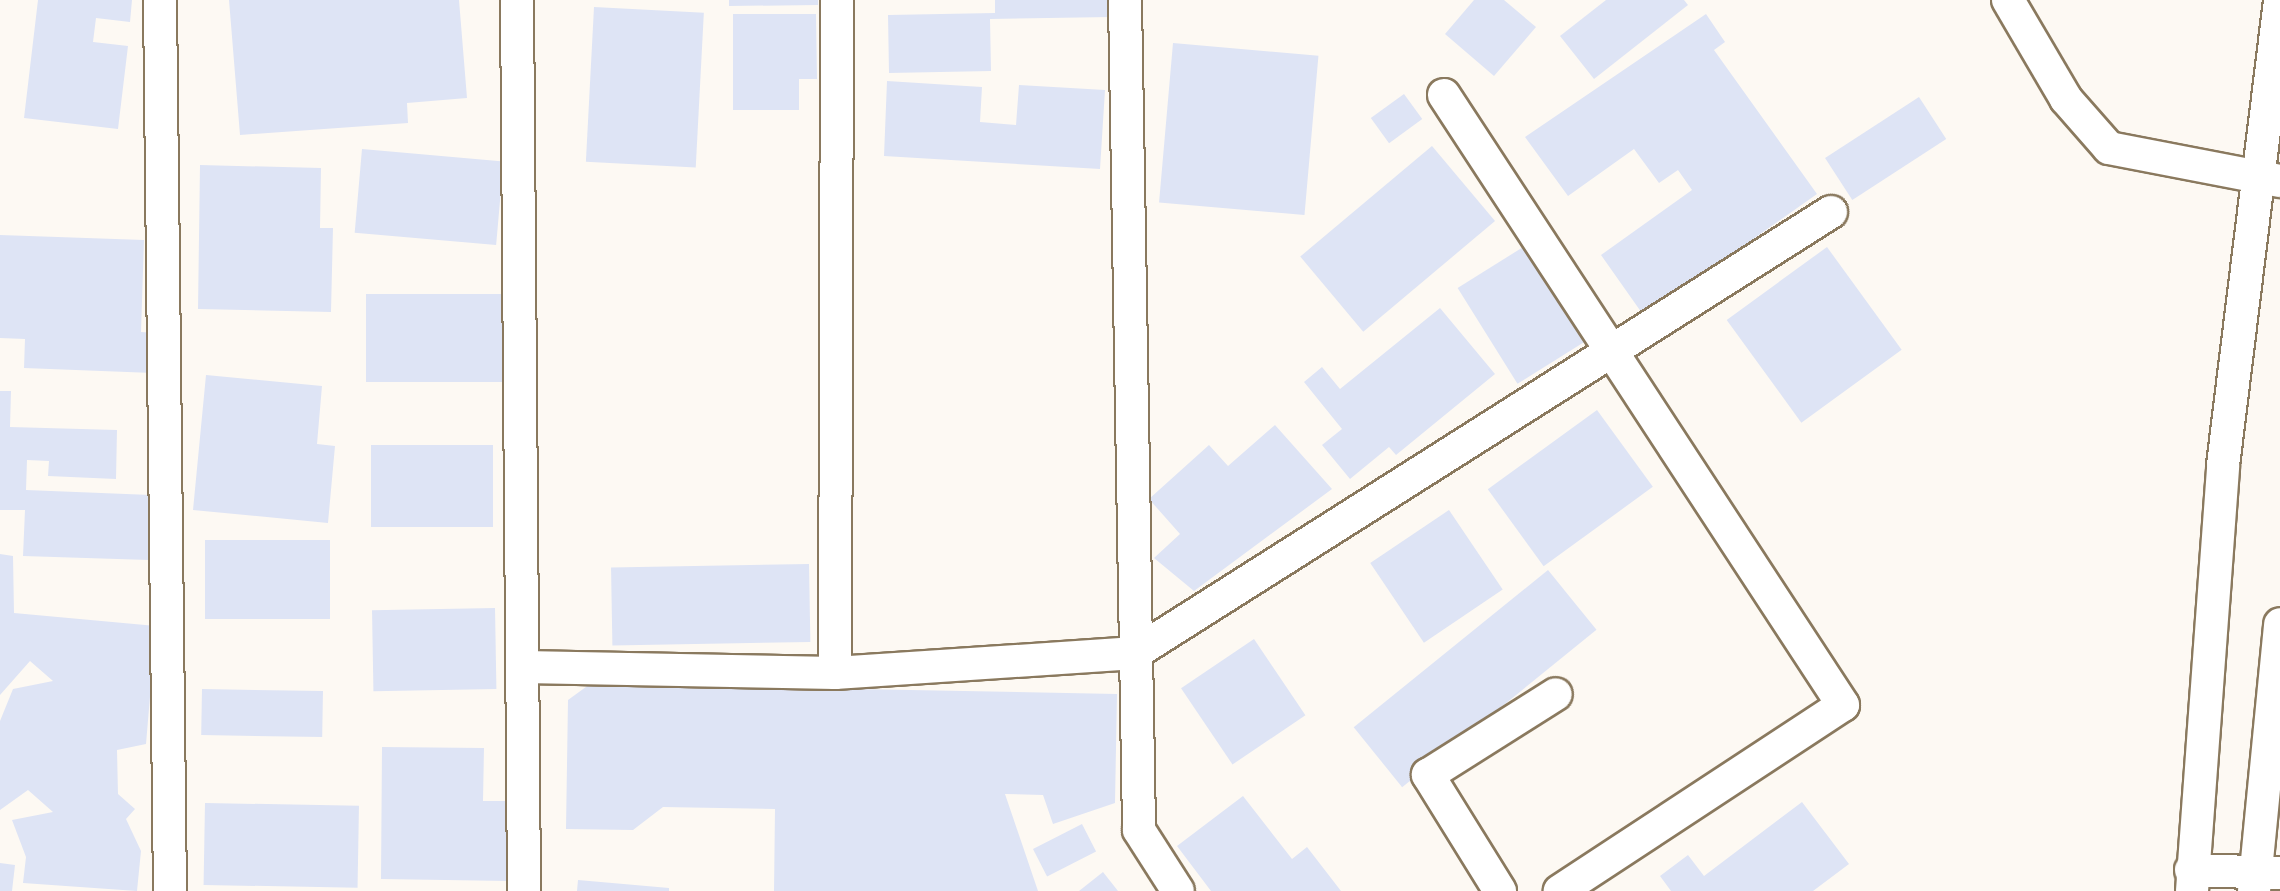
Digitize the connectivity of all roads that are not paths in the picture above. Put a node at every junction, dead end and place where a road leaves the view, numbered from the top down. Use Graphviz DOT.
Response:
graph roads {
  1 [pos="160,0"];
  2 [pos="517,0"];
  3 [pos="838,0"];
  4 [pos="1125,0"];
  5 [pos="2008,0"];
  6 [pos="2280,0"];
  7 [pos="1444,95"];
  8 [pos="2269,180"];
  9 [pos="1831,212"];
  10 [pos="1615,355"];
  11 [pos="2280,624"];
  12 [pos="1135,653"];
  13 [pos="524,667"];
  14 [pos="836,673"];
  15 [pos="1556,694"];
  16 [pos="2263,879"];
  17 [pos="2192,881"];
  18 [pos="170,891"];
  19 [pos="524,891"];
  20 [pos="1178,891"];
  21 [pos="1500,891"];
  22 [pos="1560,891"];
  1 -- 18 [label="street"];
  2 -- 13 [label="street"];
  3 -- 14 [label="street"];
  4 -- 12 [label="street"];
  5 -- 8 [label="street"];
  6 -- 8 [label="street"];
  7 -- 10 [label="street"];
  8 -- 17 [label="street"];
  9 -- 10 [label="street"];
  10 -- 12 [label="street"];
  10 -- 22 [label="street"];
  11 -- 16 [label="street"];
  12 -- 14 [label="street"];
  12 -- 20 [label="street"];
  13 -- 14 [label="street"];
  13 -- 19 [label="street"];
  15 -- 21 [label="street"];
  16 -- 17 [label="street"];
}
